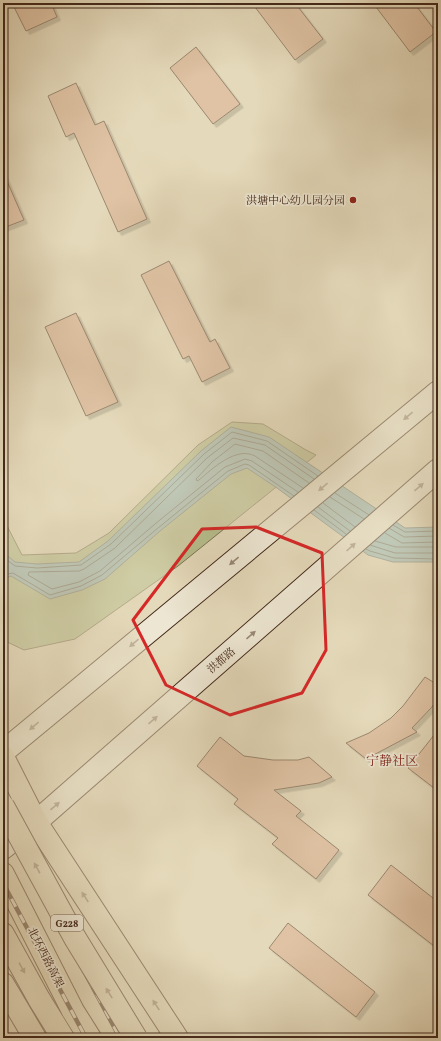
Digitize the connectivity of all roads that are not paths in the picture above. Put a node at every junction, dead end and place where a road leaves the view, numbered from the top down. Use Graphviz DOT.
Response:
graph roads {
  1 [pos="438,392"];
  2 [pos="438,470"];
  3 [pos="3,752"];
  4 [pos="3,756"];
  5 [pos="3,806"];
  6 [pos="36,822"];
  7 [pos="3,848"];
  8 [pos="3,874"];
  9 [pos="3,934"];
  10 [pos="3,984"];
  11 [pos="35,1038"];
  12 [pos="63,1038"];
  13 [pos="90,1038"];
  14 [pos="136,1038"];
  15 [pos="177,1038"];
  1 -- 3 [label="main road, one-way"];
  6 -- 2 [label="main road, 洪都路, one-way"];
  4 -- 6 [label="main road"];
  14 -- 5 [label="main road, G228, one-way, bridge"];
  6 -- 7 [label="main road, 洪都路"];
  15 -- 6 [label="main road, one-way"];
  8 -- 13 [label="main road, 北环西路高架"];
  9 -- 12 [label="main road, one-way"];
  10 -- 11 [label="main road"];
}
